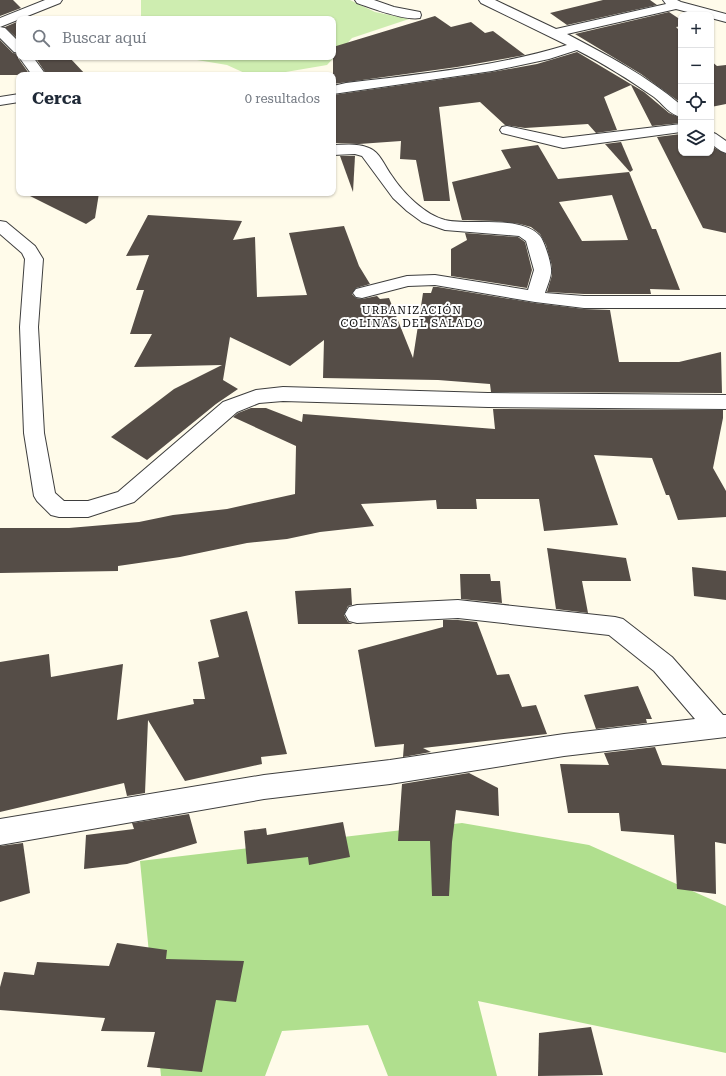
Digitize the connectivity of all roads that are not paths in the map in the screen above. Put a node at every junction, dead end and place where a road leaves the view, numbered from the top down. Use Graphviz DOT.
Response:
graph roads {
  1 [pos="56,0"];
  2 [pos="361,0"];
  3 [pos="485,0"];
  4 [pos="672,2"];
  5 [pos="415,15"];
  6 [pos="16,16"];
  7 [pos="17,16"];
  8 [pos="726,18"];
  9 [pos="0,23"];
  10 [pos="0,31"];
  11 [pos="555,33"];
  12 [pos="16,46"];
  13 [pos="577,46"];
  14 [pos="28,60"];
  15 [pos="37,72"];
  16 [pos="336,89"];
  17 [pos="16,98"];
  18 [pos="0,101"];
  19 [pos="678,110"];
  20 [pos="678,128"];
  21 [pos="507,130"];
  22 [pos="714,139"];
  23 [pos="726,148"];
  24 [pos="336,150"];
  25 [pos="0,226"];
  26 [pos="362,293"];
  27 [pos="535,297"];
  28 [pos="726,302"];
  29 [pos="726,402"];
  30 [pos="357,614"];
  31 [pos="722,727"];
  32 [pos="0,832"];
  1 -- 7 [label="street"];
  2 -- 5 [label="street"];
  3 -- 11 [label="street"];
  4 -- 8 [label="street"];
  4 -- 11 [label="street"];
  6 -- 9 [label="street"];
  10 -- 12 [label="street"];
  11 -- 13 [label="street"];
  13 -- 16 [label="street"];
  13 -- 19 [label="street"];
  14 -- 15 [label="street"];
  17 -- 18 [label="street"];
  20 -- 21 [label="street"];
  22 -- 23 [label="street"];
  24 -- 27 [label="street"];
  25 -- 29 [label="street"];
  26 -- 27 [label="street"];
  27 -- 28 [label="street"];
  30 -- 31 [label="street"];
  31 -- 32 [label="street"];
}
